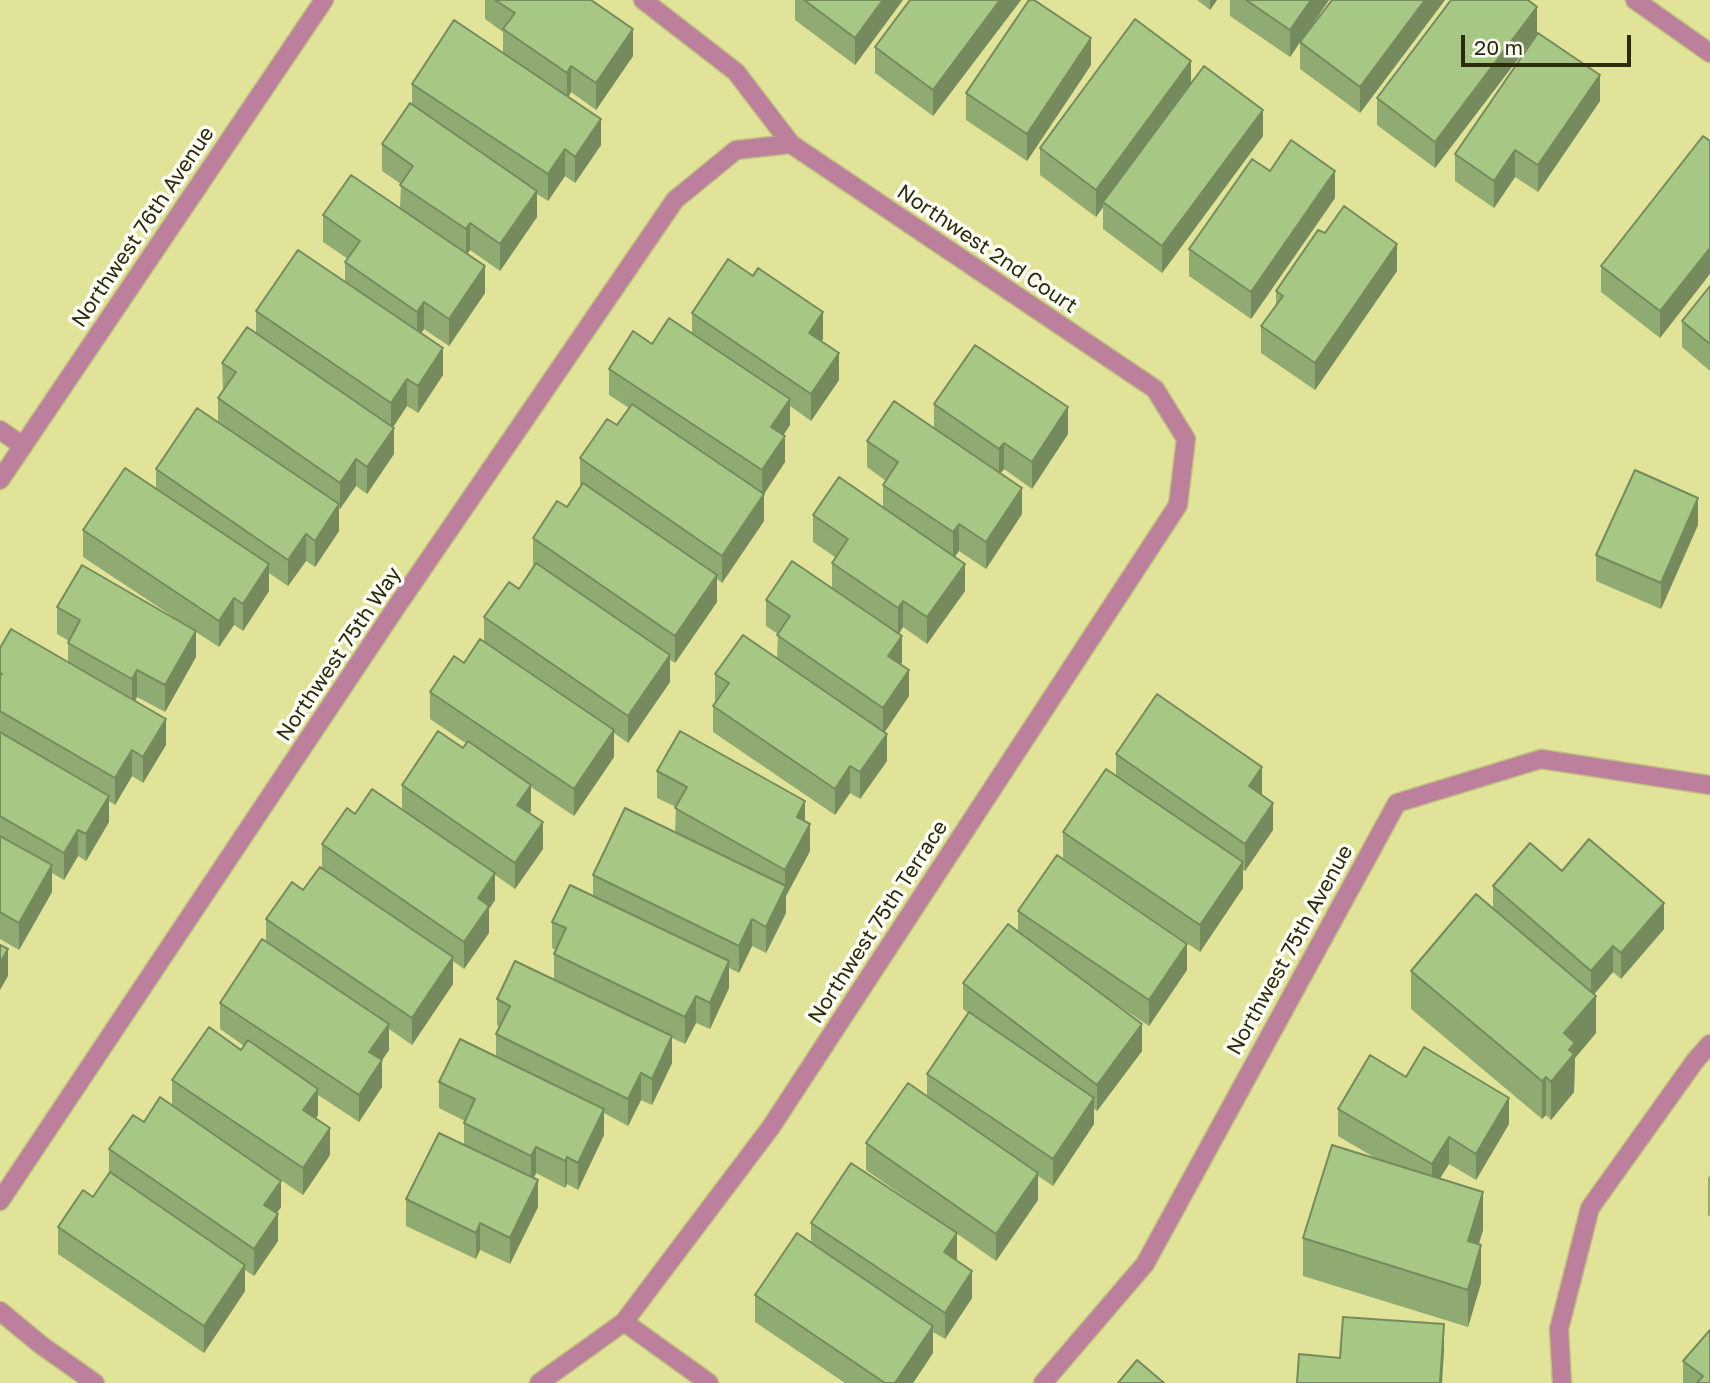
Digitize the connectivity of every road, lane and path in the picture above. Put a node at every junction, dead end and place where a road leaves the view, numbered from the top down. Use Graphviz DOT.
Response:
graph roads {
  1 [pos="324,0"];
  2 [pos="643,0"];
  3 [pos="1635,0"];
  4 [pos="1710,53"];
  5 [pos="791,144"];
  6 [pos="0,430"];
  7 [pos="1186,439"];
  8 [pos="23,446"];
  9 [pos="0,480"];
  10 [pos="1710,785"];
  11 [pos="1710,1044"];
  12 [pos="0,1201"];
  13 [pos="0,1311"];
  14 [pos="624,1322"];
  15 [pos="95,1383"];
  16 [pos="539,1383"];
  17 [pos="709,1383"];
  18 [pos="1043,1383"];
  19 [pos="1562,1383"];
  1 -- 8 [label="street, Northwest 76th Avenue"];
  2 -- 5 [label="street, Northwest 2nd Court"];
  3 -- 4 [label="street"];
  5 -- 7 [label="street, Northwest 2nd Court"];
  5 -- 12 [label="street, Northwest 75th Way"];
  6 -- 8 [label="street"];
  7 -- 14 [label="street, Northwest 75th Terrace"];
  8 -- 9 [label="street, Northwest 76th Avenue"];
  10 -- 18 [label="street, Northwest 75th Avenue"];
  11 -- 19 [label="street"];
  13 -- 15 [label="street"];
  14 -- 16 [label="street, Northwest 75th Terrace"];
  14 -- 17 [label="street"];
}
